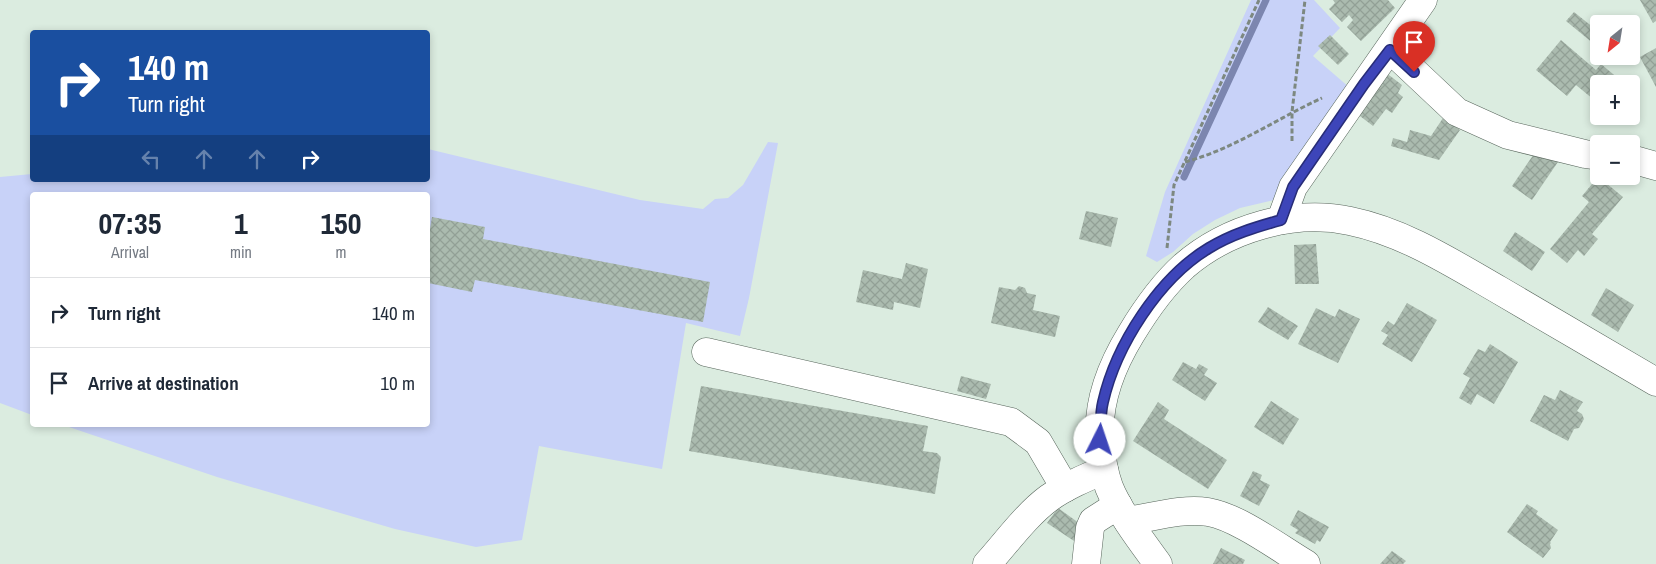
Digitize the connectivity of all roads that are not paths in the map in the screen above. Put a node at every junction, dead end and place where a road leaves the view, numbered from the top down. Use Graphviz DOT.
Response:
graph roads {
  1 [pos="1423,0"];
  2 [pos="1390,50"];
  3 [pos="1590,155"];
  4 [pos="1640,162"];
  5 [pos="1656,166"];
  6 [pos="1281,220"];
  7 [pos="706,352"];
  8 [pos="1656,382"];
  9 [pos="1104,470"];
  10 [pos="1065,488"];
  11 [pos="1123,513"];
  12 [pos="988,564"];
  13 [pos="1086,564"];
  14 [pos="1158,564"];
  15 [pos="1306,564"];
  1 -- 2 [label="street"];
  2 -- 3 [label="street"];
  2 -- 6 [label="street"];
  4 -- 5 [label="street"];
  6 -- 8 [label="street"];
  6 -- 9 [label="street"];
  7 -- 10 [label="street"];
  9 -- 10 [label="street"];
  9 -- 11 [label="street"];
  10 -- 12 [label="street"];
  11 -- 13 [label="street"];
  11 -- 14 [label="street"];
  11 -- 15 [label="street"];
}
